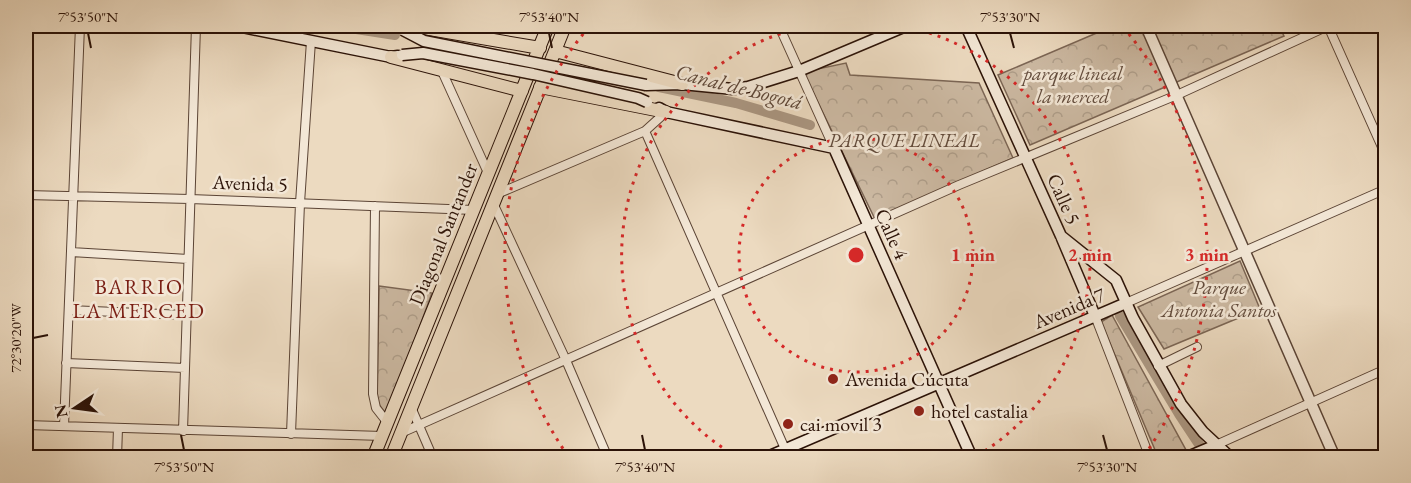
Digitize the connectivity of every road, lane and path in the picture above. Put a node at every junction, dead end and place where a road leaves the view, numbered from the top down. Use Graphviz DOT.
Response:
graph roads {
  1 [pos="80,26"];
  2 [pos="196,26"];
  3 [pos="237,26"];
  4 [pos="407,26"];
  5 [pos="479,26"];
  6 [pos="548,26"];
  7 [pos="565,26"];
  8 [pos="779,26"];
  9 [pos="906,26"];
  10 [pos="966,26"];
  11 [pos="1146,26"];
  12 [pos="1328,26"];
  13 [pos="466,34"];
  14 [pos="311,41"];
  15 [pos="540,48"];
  16 [pos="555,51"];
  17 [pos="397,56"];
  18 [pos="441,69"];
  19 [pos="799,71"];
  20 [pos="682,84"];
  21 [pos="540,87"];
  22 [pos="522,91"];
  23 [pos="1177,95"];
  24 [pos="666,112"];
  25 [pos="645,131"];
  26 [pos="1382,138"];
  27 [pos="834,148"];
  28 [pos="1386,156"];
  29 [pos="1025,158"];
  30 [pos="489,175"];
  31 [pos="1386,189"];
  32 [pos="26,195"];
  33 [pos="73,196"];
  34 [pos="495,198"];
  35 [pos="190,199"];
  36 [pos="300,203"];
  37 [pos="375,206"];
  38 [pos="474,210"];
  39 [pos="868,225"];
  40 [pos="1061,236"];
  41 [pos="1246,250"];
  42 [pos="71,252"];
  43 [pos="188,259"];
  44 [pos="716,292"];
  45 [pos="1126,303"];
  46 [pos="69,310"];
  47 [pos="186,315"];
  48 [pos="1095,316"];
  49 [pos="1197,347"];
  50 [pos="566,358"];
  51 [pos="66,363"];
  52 [pos="1158,366"];
  53 [pos="185,368"];
  54 [pos="1386,369"];
  55 [pos="939,383"];
  56 [pos="1312,402"];
  57 [pos="411,407"];
  58 [pos="387,422"];
  59 [pos="418,424"];
  60 [pos="26,425"];
  61 [pos="64,426"];
  62 [pos="118,428"];
  63 [pos="183,430"];
  64 [pos="400,433"];
  65 [pos="291,434"];
  66 [pos="382,436"];
  67 [pos="1201,451"];
  68 [pos="787,453"];
  69 [pos="117,458"];
  70 [pos="373,458"];
  71 [pos="391,458"];
  72 [pos="433,458"];
  73 [pos="608,458"];
  74 [pos="765,458"];
  75 [pos="972,458"];
  76 [pos="1150,458"];
  77 [pos="1231,458"];
  78 [pos="1335,458"];
  1 -- 33 [label="street"];
  2 -- 35 [label="street"];
  3 -- 14 [label="main road"];
  4 -- 13 [label="main road"];
  4 -- 20 [label="main road, bridge"];
  5 -- 13 [label="main road"];
  6 -- 15 [label="main road, Diagonal Santander"];
  7 -- 16 [label="main road, Diagonal Santander"];
  8 -- 19 [label="street, Calle 4"];
  9 -- 19 [label="main road"];
  10 -- 29 [label="main road, Calle 5"];
  11 -- 23 [label="main road"];
  12 -- 23 [label="street"];
  12 -- 26 [label="street"];
  13 -- 15 [label="main road"];
  14 -- 17 [label="main road"];
  14 -- 36 [label="street"];
  15 -- 22 [label="main road, Diagonal Santander"];
  16 -- 20 [label="main road"];
  16 -- 21 [label="main road, Diagonal Santander"];
  17 -- 18 [label="main road"];
  17 -- 24 [label="main road, bridge"];
  18 -- 22 [label="main road"];
  18 -- 30 [label="street"];
  19 -- 20 [label="main road"];
  19 -- 27 [label="street, Calle 4"];
  21 -- 24 [label="main road"];
  21 -- 34 [label="main road, Diagonal Santander"];
  22 -- 30 [label="main road, Diagonal Santander"];
  23 -- 29 [label="street"];
  23 -- 41 [label="main road"];
  24 -- 25 [label="street"];
  24 -- 27 [label="main road"];
  25 -- 34 [label="street"];
  25 -- 44 [label="street"];
  26 -- 28 [label="street"];
  27 -- 39 [label="main road, Calle 4"];
  29 -- 39 [label="street"];
  29 -- 40 [label="main road, Calle 5"];
  30 -- 38 [label="main road, Diagonal Santander"];
  31 -- 41 [label="street, Avenida 7"];
  32 -- 33 [label="street, Avenida 5"];
  33 -- 35 [label="street, Avenida 5"];
  33 -- 42 [label="street"];
  34 -- 50 [label="street"];
  34 -- 57 [label="main road, Diagonal Santander"];
  35 -- 36 [label="street, Avenida 5"];
  35 -- 43 [label="street"];
  36 -- 37 [label="street, Avenida 5"];
  36 -- 65 [label="street"];
  37 -- 38 [label="street, Avenida 5"];
  37 -- 58 [label="street"];
  38 -- 58 [label="main road, Diagonal Santander"];
  39 -- 44 [label="street"];
  39 -- 55 [label="main road, Calle 4"];
  40 -- 45 [label="main road"];
  40 -- 48 [label="main road, Calle 5"];
  41 -- 45 [label="street, Avenida 7"];
  41 -- 56 [label="main road"];
  42 -- 43 [label="street"];
  42 -- 46 [label="street"];
  43 -- 47 [label="street"];
  44 -- 50 [label="street"];
  44 -- 68 [label="street"];
  45 -- 48 [label="main road, Avenida 7"];
  45 -- 52 [label="main road"];
  46 -- 47 [label="street"];
  46 -- 51 [label="street"];
  47 -- 53 [label="street"];
  48 -- 55 [label="main road, Avenida 7"];
  48 -- 76 [label="street, Calle 5"];
  49 -- 52 [label="street"];
  50 -- 59 [label="street"];
  50 -- 73 [label="street"];
  51 -- 53 [label="street"];
  51 -- 61 [label="street"];
  52 -- 67 [label="main road"];
  53 -- 63 [label="street"];
  54 -- 56 [label="street"];
  55 -- 68 [label="main road, Avenida 7"];
  55 -- 75 [label="main road, Calle 4"];
  56 -- 67 [label="street"];
  56 -- 78 [label="main road"];
  57 -- 59 [label="street"];
  57 -- 64 [label="main road, Diagonal Santander"];
  58 -- 66 [label="main road, Diagonal Santander"];
  59 -- 64 [label="street"];
  59 -- 72 [label="street"];
  60 -- 61 [label="street"];
  61 -- 62 [label="street"];
  62 -- 63 [label="street"];
  62 -- 69 [label="street"];
  63 -- 65 [label="street"];
  64 -- 71 [label="main road, Diagonal Santander"];
  65 -- 66 [label="street"];
  66 -- 70 [label="main road, Diagonal Santander"];
  67 -- 77 [label="main road"];
  68 -- 74 [label="main road, Avenida 7"];
}
